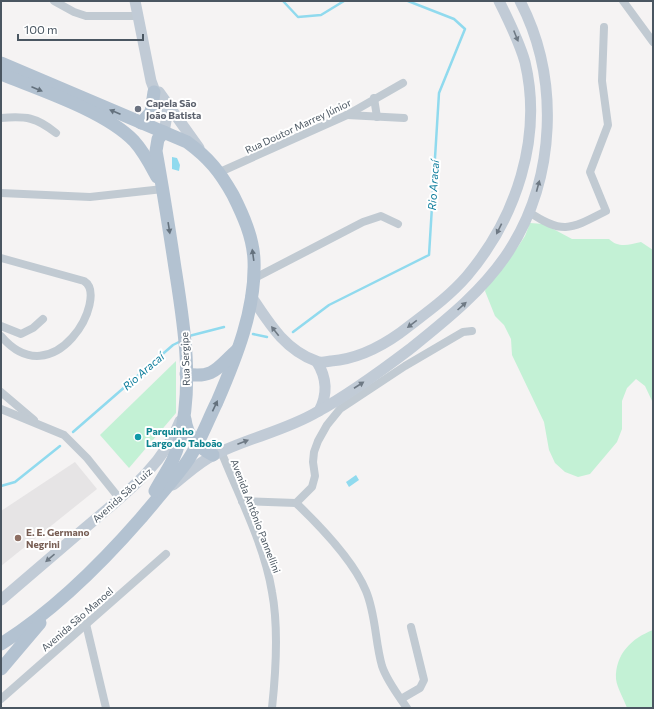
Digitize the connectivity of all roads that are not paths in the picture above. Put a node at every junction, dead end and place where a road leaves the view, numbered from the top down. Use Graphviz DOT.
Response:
graph roads {
  1 [pos="54,1"];
  2 [pos="135,1"];
  3 [pos="499,1"];
  4 [pos="520,1"];
  5 [pos="623,1"];
  6 [pos="138,16"];
  7 [pos="604,27"];
  8 [pos="653,42"];
  9 [pos="1,63"];
  10 [pos="1,74"];
  11 [pos="403,83"];
  12 [pos="152,86"];
  13 [pos="374,98"];
  14 [pos="347,116"];
  15 [pos="377,117"];
  16 [pos="1,118"];
  17 [pos="404,118"];
  18 [pos="141,123"];
  19 [pos="164,132"];
  20 [pos="56,133"];
  21 [pos="203,154"];
  22 [pos="220,172"];
  23 [pos="163,189"];
  24 [pos="1,193"];
  25 [pos="529,212"];
  26 [pos="398,224"];
  27 [pos="1,258"];
  28 [pos="253,279"];
  29 [pos="251,296"];
  30 [pos="43,319"];
  31 [pos="1,326"];
  32 [pos="472,331"];
  33 [pos="1,336"];
  34 [pos="239,348"];
  35 [pos="317,362"];
  36 [pos="186,374"];
  37 [pos="1,392"];
  38 [pos="1,409"];
  39 [pos="185,410"];
  40 [pos="319,411"];
  41 [pos="40,425"];
  42 [pos="197,444"];
  43 [pos="217,453"];
  44 [pos="163,492"];
  45 [pos="119,498"];
  46 [pos="242,501"];
  47 [pos="296,503"];
  48 [pos="139,519"];
  49 [pos="166,554"];
  50 [pos="1,600"];
  51 [pos="60,600"];
  52 [pos="86,624"];
  53 [pos="411,627"];
  54 [pos="1,644"];
  55 [pos="1,669"];
  56 [pos="1,699"];
  57 [pos="401,699"];
  58 [pos="106,708"];
  59 [pos="272,708"];
  60 [pos="407,708"];
  1 -- 6 [label="street"];
  2 -- 6 [label="main road"];
  3 -- 35 [label="main road, one-way"];
  25 -- 4 [label="main road, one-way"];
  5 -- 8 [label="street"];
  6 -- 12 [label="main road"];
  7 -- 25 [label="street"];
  18 -- 9 [label="main road, one-way"];
  10 -- 23 [label="main road, one-way"];
  11 -- 13 [label="street, Rua Doutor Marrey Júnior"];
  12 -- 18 [label="main road"];
  12 -- 19 [label="main road"];
  12 -- 21 [label="main road"];
  13 -- 14 [label="street, Rua Doutor Marrey Júnior"];
  13 -- 15 [label="street"];
  14 -- 15 [label="street"];
  14 -- 22 [label="street, Rua Doutor Marrey Júnior"];
  15 -- 17 [label="street"];
  16 -- 20 [label="street"];
  18 -- 19 [label="main road"];
  19 -- 21 [label="main road"];
  19 -- 23 [label="main road, Rua Sergipe"];
  21 -- 22 [label="main road"];
  28 -- 22 [label="main road, one-way"];
  23 -- 24 [label="street"];
  23 -- 36 [label="main road, Rua Sergipe, one-way"];
  40 -- 25 [label="main road, one-way"];
  26 -- 28 [label="street"];
  27 -- 33 [label="street"];
  28 -- 29 [label="main road"];
  29 -- 34 [label="main road"];
  35 -- 29 [label="main road, one-way"];
  30 -- 31 [label="street"];
  32 -- 47 [label="street"];
  34 -- 36 [label="main road"];
  42 -- 34 [label="main road, one-way"];
  35 -- 40 [label="main road"];
  36 -- 39 [label="main road, Rua Sergipe"];
  37 -- 41 [label="street"];
  38 -- 41 [label="street"];
  39 -- 42 [label="main road"];
  39 -- 45 [label="main road, Avenida São Luiz"];
  39 -- 48 [label="main road, Rua Sergipe"];
  43 -- 40 [label="main road, one-way"];
  41 -- 45 [label="street"];
  42 -- 43 [label="main road"];
  42 -- 44 [label="main road"];
  43 -- 44 [label="main road"];
  43 -- 46 [label="street, Avenida Antônio Pannellini"];
  44 -- 48 [label="main road"];
  45 -- 50 [label="main road, Avenida São Luiz, one-way"];
  46 -- 47 [label="street"];
  46 -- 59 [label="street, Avenida Antônio Pannellini"];
  47 -- 57 [label="street"];
  48 -- 51 [label="main road"];
  49 -- 52 [label="street, Avenida São Manoel"];
  51 -- 54 [label="main road"];
  51 -- 55 [label="main road"];
  52 -- 56 [label="street, Avenida São Manoel"];
  52 -- 58 [label="street"];
  53 -- 57 [label="street"];
  57 -- 60 [label="street"];
}
